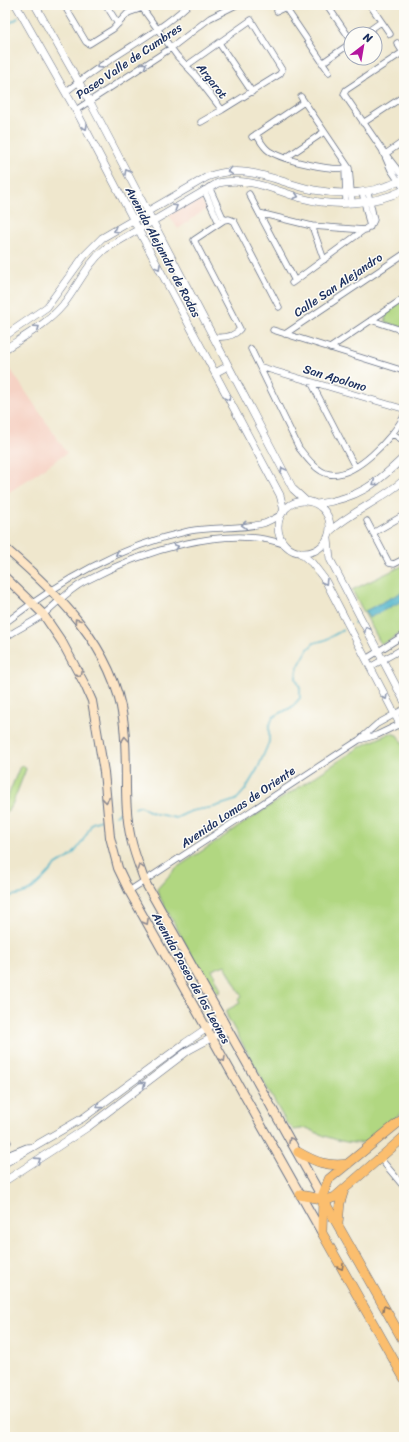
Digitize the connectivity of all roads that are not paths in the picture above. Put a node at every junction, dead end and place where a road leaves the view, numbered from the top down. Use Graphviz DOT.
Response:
graph roads {
  1 [pos="16,5"];
  2 [pos="34,5"];
  3 [pos="66,5"];
  4 [pos="106,5"];
  5 [pos="151,5"];
  6 [pos="188,5"];
  7 [pos="236,5"];
  8 [pos="327,5"];
  9 [pos="370,5"];
  10 [pos="287,6"];
  11 [pos="141,7"];
  12 [pos="278,11"];
  13 [pos="381,22"];
  14 [pos="118,24"];
  15 [pos="375,26"];
  16 [pos="343,29"];
  17 [pos="158,30"];
  18 [pos="390,34"];
  19 [pos="219,43"];
  20 [pos="397,43"];
  21 [pos="343,47"];
  22 [pos="171,48"];
  23 [pos="403,53"];
  24 [pos="322,63"];
  25 [pos="186,66"];
  26 [pos="329,72"];
  27 [pos="78,82"];
  28 [pos="66,92"];
  29 [pos="252,92"];
  30 [pos="404,96"];
  31 [pos="89,100"];
  32 [pos="76,110"];
  33 [pos="222,110"];
  34 [pos="202,122"];
  35 [pos="363,123"];
  36 [pos="324,132"];
  37 [pos="404,141"];
  38 [pos="384,153"];
  39 [pos="287,157"];
  40 [pos="347,168"];
  41 [pos="247,171"];
  42 [pos="402,179"];
  43 [pos="245,182"];
  44 [pos="206,189"];
  45 [pos="404,190"];
  46 [pos="365,192"];
  47 [pos="349,193"];
  48 [pos="249,194"];
  49 [pos="367,201"];
  50 [pos="349,202"];
  51 [pos="148,211"];
  52 [pos="259,213"];
  53 [pos="133,220"];
  54 [pos="153,221"];
  55 [pos="221,222"];
  56 [pos="312,226"];
  57 [pos="368,228"];
  58 [pos="138,229"];
  59 [pos="404,254"];
  60 [pos="324,260"];
  61 [pos="404,298"];
  62 [pos="279,307"];
  63 [pos="371,320"];
  64 [pos="273,330"];
  65 [pos="404,331"];
  66 [pos="286,334"];
  67 [pos="5,336"];
  68 [pos="213,337"];
  69 [pos="330,348"];
  70 [pos="5,349"];
  71 [pos="251,349"];
  72 [pos="228,366"];
  73 [pos="261,367"];
  74 [pos="404,371"];
  75 [pos="215,373"];
  76 [pos="311,382"];
  77 [pos="404,409"];
  78 [pos="404,416"];
  79 [pos="401,428"];
  80 [pos="393,434"];
  81 [pos="404,441"];
  82 [pos="404,457"];
  83 [pos="355,467"];
  84 [pos="404,480"];
  85 [pos="306,501"];
  86 [pos="317,504"];
  87 [pos="282,513"];
  88 [pos="404,515"];
  89 [pos="367,521"];
  90 [pos="211,528"];
  91 [pos="330,531"];
  92 [pos="372,533"];
  93 [pos="213,538"];
  94 [pos="328,539"];
  95 [pos="286,545"];
  96 [pos="5,548"];
  97 [pos="300,552"];
  98 [pos="404,559"];
  99 [pos="5,577"];
  100 [pos="52,590"];
  101 [pos="60,600"];
  102 [pos="33,603"];
  103 [pos="43,614"];
  104 [pos="5,623"];
  105 [pos="404,634"];
  106 [pos="5,638"];
  107 [pos="399,639"];
  108 [pos="404,648"];
  109 [pos="378,652"];
  110 [pos="366,660"];
  111 [pos="382,660"];
  112 [pos="370,667"];
  113 [pos="404,701"];
  114 [pos="404,709"];
  115 [pos="395,714"];
  116 [pos="402,723"];
  117 [pos="404,732"];
  118 [pos="359,740"];
  119 [pos="145,882"];
  120 [pos="129,891"];
  121 [pos="222,1018"];
  122 [pos="205,1028"];
  123 [pos="228,1029"];
  124 [pos="211,1037"];
  125 [pos="185,1043"];
  126 [pos="189,1050"];
  127 [pos="83,1118"];
  128 [pos="404,1118"];
  129 [pos="88,1127"];
  130 [pos="404,1136"];
  131 [pos="33,1147"];
  132 [pos="298,1152"];
  133 [pos="5,1156"];
  134 [pos="379,1158"];
  135 [pos="5,1163"];
  136 [pos="348,1164"];
  137 [pos="5,1181"];
  138 [pos="404,1188"];
  139 [pos="344,1190"];
  140 [pos="300,1195"];
  141 [pos="323,1199"];
  142 [pos="338,1226"];
  143 [pos="322,1233"];
  144 [pos="404,1342"];
  145 [pos="404,1378"];
  1 -- 28 [label="street, Avenida Alejandro de Rodas"];
  2 -- 27 [label="street, Avenida Alejandro de Rodas"];
  3 -- 14 [label="street"];
  4 -- 14 [label="street"];
  5 -- 11 [label="street"];
  6 -- 17 [label="street, Paseo Valle de Cumbres"];
  7 -- 22 [label="street, Paseo Valle de Cumbres"];
  8 -- 16 [label="street"];
  9 -- 13 [label="street"];
  10 -- 12 [label="street"];
  10 -- 24 [label="street"];
  11 -- 14 [label="street"];
  11 -- 17 [label="street, Argarot"];
  13 -- 15 [label="street"];
  13 -- 18 [label="street"];
  17 -- 22 [label="street, Argarot"];
  17 -- 27 [label="street, Paseo Valle de Cumbres, one-way"];
  19 -- 25 [label="street"];
  19 -- 29 [label="street"];
  19 -- 29 [label="street, Argarot"];
  20 -- 23 [label="street"];
  21 -- 24 [label="street"];
  22 -- 25 [label="street, Argarot"];
  31 -- 22 [label="street, Paseo Valle de Cumbres, one-way"];
  23 -- 35 [label="street"];
  24 -- 26 [label="street"];
  25 -- 33 [label="street, Argarot"];
  27 -- 28 [label="street, Paseo Valle de Cumbres"];
  27 -- 31 [label="street, Avenida Alejandro de Rodas"];
  28 -- 32 [label="street, Avenida Alejandro de Rodas"];
  29 -- 33 [label="street, Argarot"];
  30 -- 35 [label="street"];
  31 -- 32 [label="street, Paseo Valle de Cumbres"];
  51 -- 31 [label="street, Avenida Alejandro de Rodas, one-way"];
  32 -- 53 [label="street, Avenida Alejandro de Rodas, one-way"];
  33 -- 34 [label="street"];
  35 -- 38 [label="street"];
  36 -- 39 [label="street"];
  36 -- 39 [label="street"];
  36 -- 40 [label="street"];
  37 -- 38 [label="street"];
  38 -- 42 [label="street"];
  39 -- 40 [label="street"];
  40 -- 47 [label="street"];
  41 -- 43 [label="street"];
  41 -- 47 [label="street"];
  41 -- 51 [label="street, one-way"];
  42 -- 45 [label="street"];
  42 -- 46 [label="street"];
  43 -- 44 [label="street"];
  43 -- 50 [label="street, one-way"];
  54 -- 44 [label="street, one-way"];
  44 -- 55 [label="street"];
  45 -- 49 [label="street"];
  46 -- 47 [label="street"];
  46 -- 49 [label="street"];
  47 -- 50 [label="street"];
  48 -- 52 [label="street"];
  49 -- 50 [label="street"];
  49 -- 57 [label="street"];
  51 -- 53 [label="street"];
  51 -- 54 [label="street, Avenida Alejandro de Rodas"];
  52 -- 56 [label="street"];
  52 -- 60 [label="street"];
  53 -- 58 [label="street, Avenida Alejandro de Rodas"];
  53 -- 67 [label="street, one-way"];
  54 -- 58 [label="street"];
  54 -- 68 [label="street, Avenida Alejandro de Rodas"];
  55 -- 62 [label="street"];
  55 -- 68 [label="street"];
  56 -- 57 [label="street"];
  56 -- 60 [label="street"];
  57 -- 60 [label="street"];
  70 -- 58 [label="street, one-way"];
  58 -- 75 [label="street, Avenida Alejandro de Rodas, one-way"];
  59 -- 66 [label="street, Calle San Alejandro"];
  61 -- 63 [label="street"];
  63 -- 65 [label="street"];
  63 -- 69 [label="street"];
  64 -- 66 [label="street"];
  66 -- 69 [label="street"];
  68 -- 72 [label="street, Avenida Alejandro de Rodas"];
  69 -- 74 [label="street"];
  71 -- 73 [label="street"];
  72 -- 75 [label="street"];
  85 -- 72 [label="street, Avenida Alejandro de Rodas, one-way"];
  73 -- 76 [label="street, San Apolono"];
  73 -- 83 [label="street"];
  75 -- 87 [label="street, Avenida Alejandro de Rodas, one-way"];
  76 -- 77 [label="street, San Apolono"];
  76 -- 83 [label="street"];
  78 -- 79 [label="street"];
  79 -- 80 [label="street"];
  80 -- 81 [label="street"];
  80 -- 83 [label="street"];
  82 -- 86 [label="street, one-way"];
  84 -- 91 [label="street"];
  85 -- 86 [label="street"];
  85 -- 87 [label="street"];
  86 -- 91 [label="street"];
  87 -- 90 [label="street, one-way"];
  87 -- 95 [label="street"];
  88 -- 92 [label="street"];
  89 -- 92 [label="street"];
  90 -- 93 [label="street"];
  90 -- 100 [label="street, one-way"];
  91 -- 94 [label="street"];
  92 -- 98 [label="street"];
  93 -- 95 [label="street"];
  101 -- 93 [label="street, one-way"];
  94 -- 97 [label="street"];
  109 -- 94 [label="street, one-way"];
  95 -- 97 [label="street"];
  96 -- 100 [label="main road, Avenida Paseo de los Leones"];
  97 -- 110 [label="street, one-way"];
  99 -- 102 [label="main road, Avenida Paseo de los Leones"];
  100 -- 101 [label="main road, Avenida Paseo de los Leones"];
  100 -- 102 [label="street"];
  101 -- 103 [label="street"];
  119 -- 101 [label="main road, Avenida Paseo de los Leones, one-way"];
  102 -- 103 [label="main road, Avenida Paseo de los Leones"];
  102 -- 104 [label="street"];
  103 -- 106 [label="street"];
  103 -- 120 [label="main road, Avenida Paseo de los Leones, one-way"];
  105 -- 107 [label="street"];
  107 -- 108 [label="street"];
  107 -- 109 [label="street"];
  108 -- 111 [label="street"];
  109 -- 110 [label="street"];
  109 -- 111 [label="street"];
  110 -- 112 [label="street"];
  111 -- 112 [label="street"];
  111 -- 113 [label="street"];
  112 -- 115 [label="street, one-way"];
  114 -- 115 [label="street, Avenida Lomas de Oriente"];
  115 -- 116 [label="street"];
  115 -- 118 [label="street, Avenida Lomas de Oriente"];
  116 -- 117 [label="street"];
  116 -- 118 [label="street, Avenida Lomas de Oriente"];
  118 -- 119 [label="street, Avenida Lomas de Oriente"];
  119 -- 120 [label="street, Avenida Lomas de Oriente"];
  119 -- 121 [label="main road, Avenida Paseo de los Leones"];
  120 -- 122 [label="main road, Avenida Paseo de los Leones, one-way"];
  121 -- 122 [label="street"];
  121 -- 123 [label="main road, Avenida Paseo de los Leones"];
  122 -- 124 [label="main road, Avenida Paseo de los Leones"];
  122 -- 125 [label="street"];
  123 -- 124 [label="street"];
  132 -- 123 [label="main road, Avenida Paseo de los Leones, one-way"];
  124 -- 126 [label="street"];
  124 -- 140 [label="main road, Avenida Paseo de los Leones, one-way"];
  125 -- 126 [label="street"];
  125 -- 127 [label="street, one-way"];
  129 -- 126 [label="street, one-way"];
  127 -- 129 [label="street"];
  127 -- 131 [label="street"];
  128 -- 136 [label="main road"];
  137 -- 129 [label="street, one-way"];
  130 -- 134 [label="main road"];
  131 -- 133 [label="street"];
  131 -- 135 [label="street"];
  132 -- 136 [label="main road"];
  132 -- 141 [label="main road, Avenida Paseo de los Leones"];
  134 -- 138 [label="street"];
  134 -- 139 [label="main road"];
  136 -- 141 [label="main road"];
  139 -- 141 [label="main road"];
  139 -- 142 [label="main road"];
  140 -- 141 [label="main road"];
  140 -- 143 [label="main road, Avenida Paseo de los Leones"];
  141 -- 142 [label="main road, Avenida Paseo de los Leones"];
  141 -- 143 [label="main road"];
  144 -- 142 [label="main road, Avenida Paseo de los Leones, one-way"];
  143 -- 145 [label="main road, Avenida Paseo de los Leones, one-way"];
}
